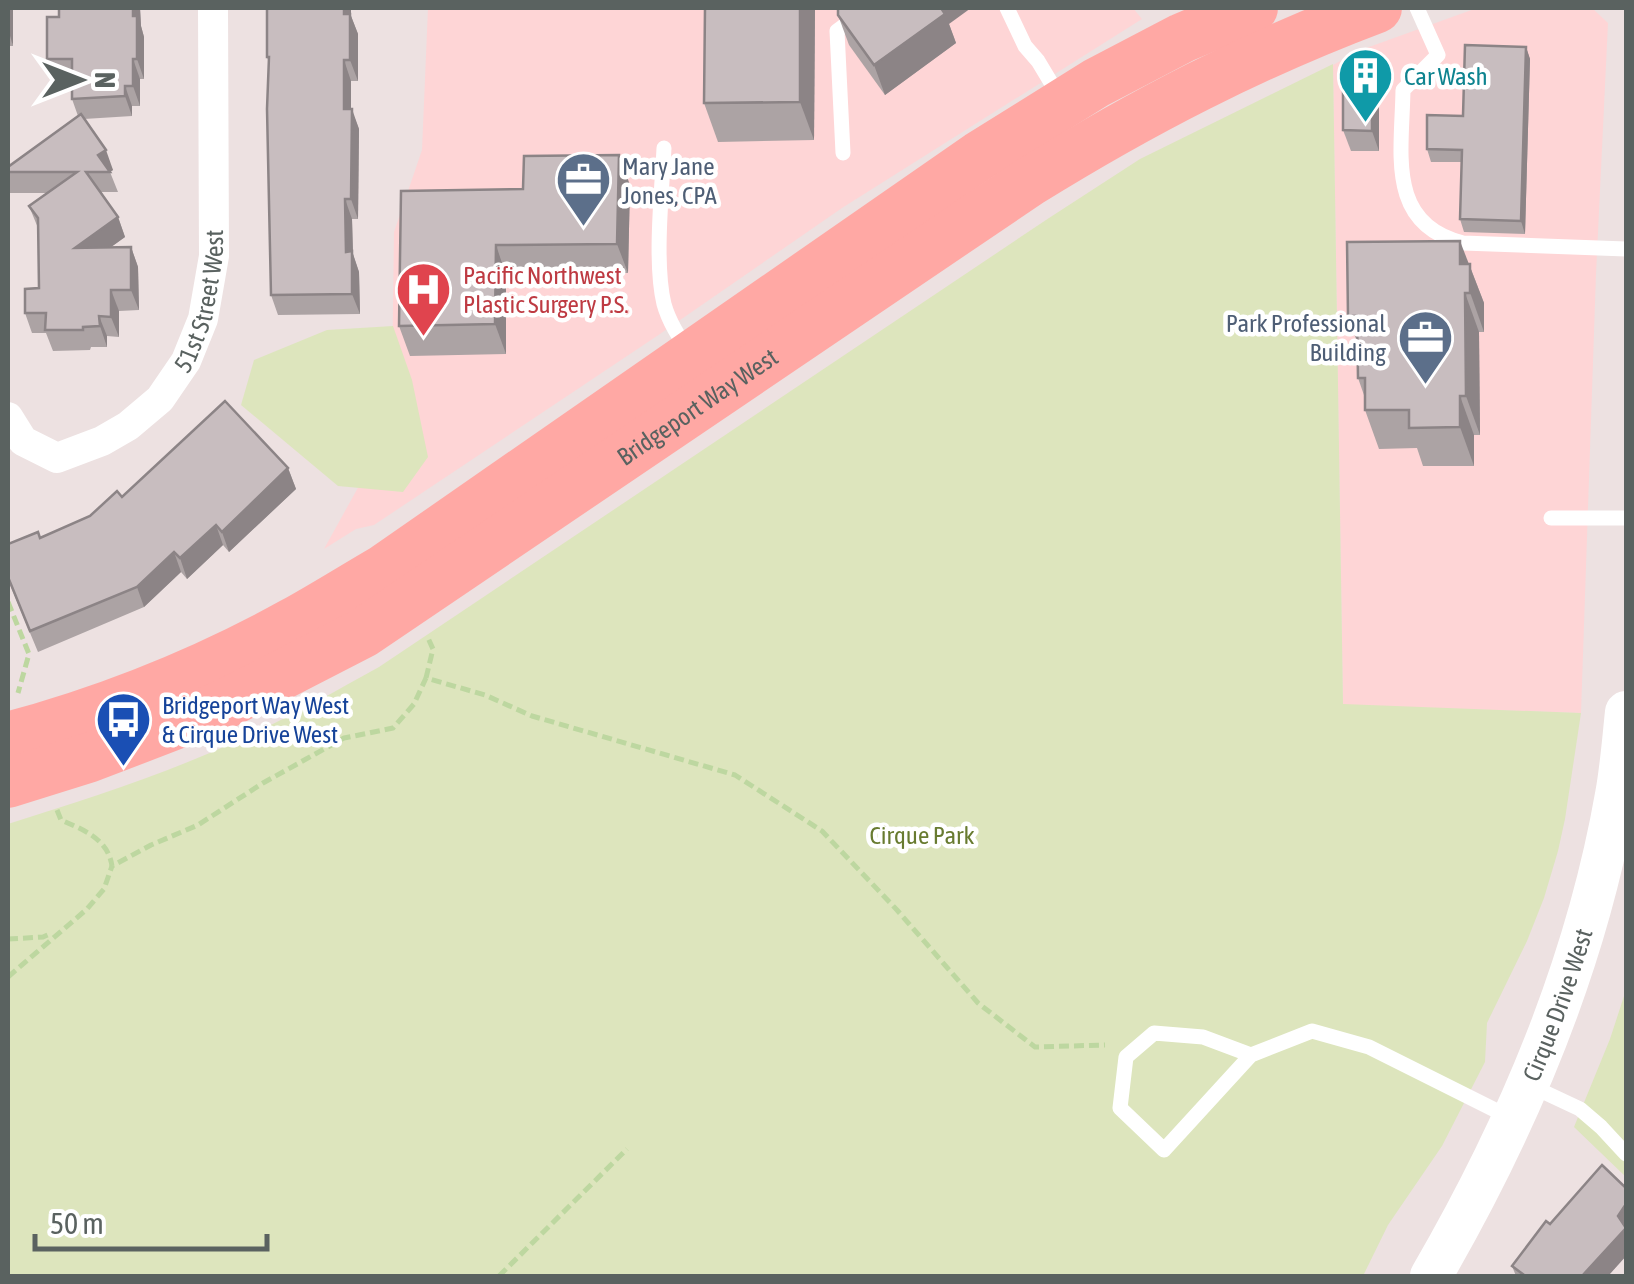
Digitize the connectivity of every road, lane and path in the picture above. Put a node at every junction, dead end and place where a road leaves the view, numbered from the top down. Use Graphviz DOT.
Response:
graph roads {
  1 [pos="213,8"];
  2 [pos="868,8"];
  3 [pos="1007,8"];
  4 [pos="1253,8"];
  5 [pos="1377,8"];
  6 [pos="1417,8"];
  7 [pos="1064,104"];
  8 [pos="664,148"];
  9 [pos="842,152"];
  10 [pos="1626,249"];
  11 [pos="691,356"];
  12 [pos="8,417"];
  13 [pos="1550,518"];
  14 [pos="1626,518"];
  15 [pos="8,602"];
  16 [pos="425,632"];
  17 [pos="426,678"];
  18 [pos="1626,712"];
  19 [pos="15,721"];
  20 [pos="8,782"];
  21 [pos="55,803"];
  22 [pos="112,866"];
  23 [pos="60,930"];
  24 [pos="8,939"];
  25 [pos="8,977"];
  26 [pos="1105,1045"];
  27 [pos="1250,1054"];
  28 [pos="1520,1102"];
  29 [pos="627,1150"];
  30 [pos="1626,1154"];
  31 [pos="499,1276"];
  32 [pos="1431,1276"];
  1 -- 12 [label="street, 51st Street West"];
  2 -- 9 [label="lane"];
  3 -- 7 [label="lane"];
  4 -- 7 [label="main road, Bridgeport Way West"];
  5 -- 20 [label="main road, Bridgeport Way West"];
  6 -- 10 [label="lane"];
  7 -- 11 [label="main road, Bridgeport Way West"];
  8 -- 11 [label="lane"];
  11 -- 19 [label="main road, Bridgeport Way West"];
  13 -- 14 [label="lane"];
  15 -- 19 [label="path"];
  16 -- 17 [label="path"];
  17 -- 22 [label="path"];
  17 -- 26 [label="path"];
  18 -- 28 [label="main road, Cirque Drive West"];
  21 -- 22 [label="path"];
  22 -- 23 [label="path"];
  23 -- 24 [label="path"];
  23 -- 25 [label="path"];
  27 -- 27 [label="lane"];
  27 -- 28 [label="lane"];
  28 -- 30 [label="lane"];
  28 -- 32 [label="main road, Cirque Drive West"];
  29 -- 31 [label="path"];
}
